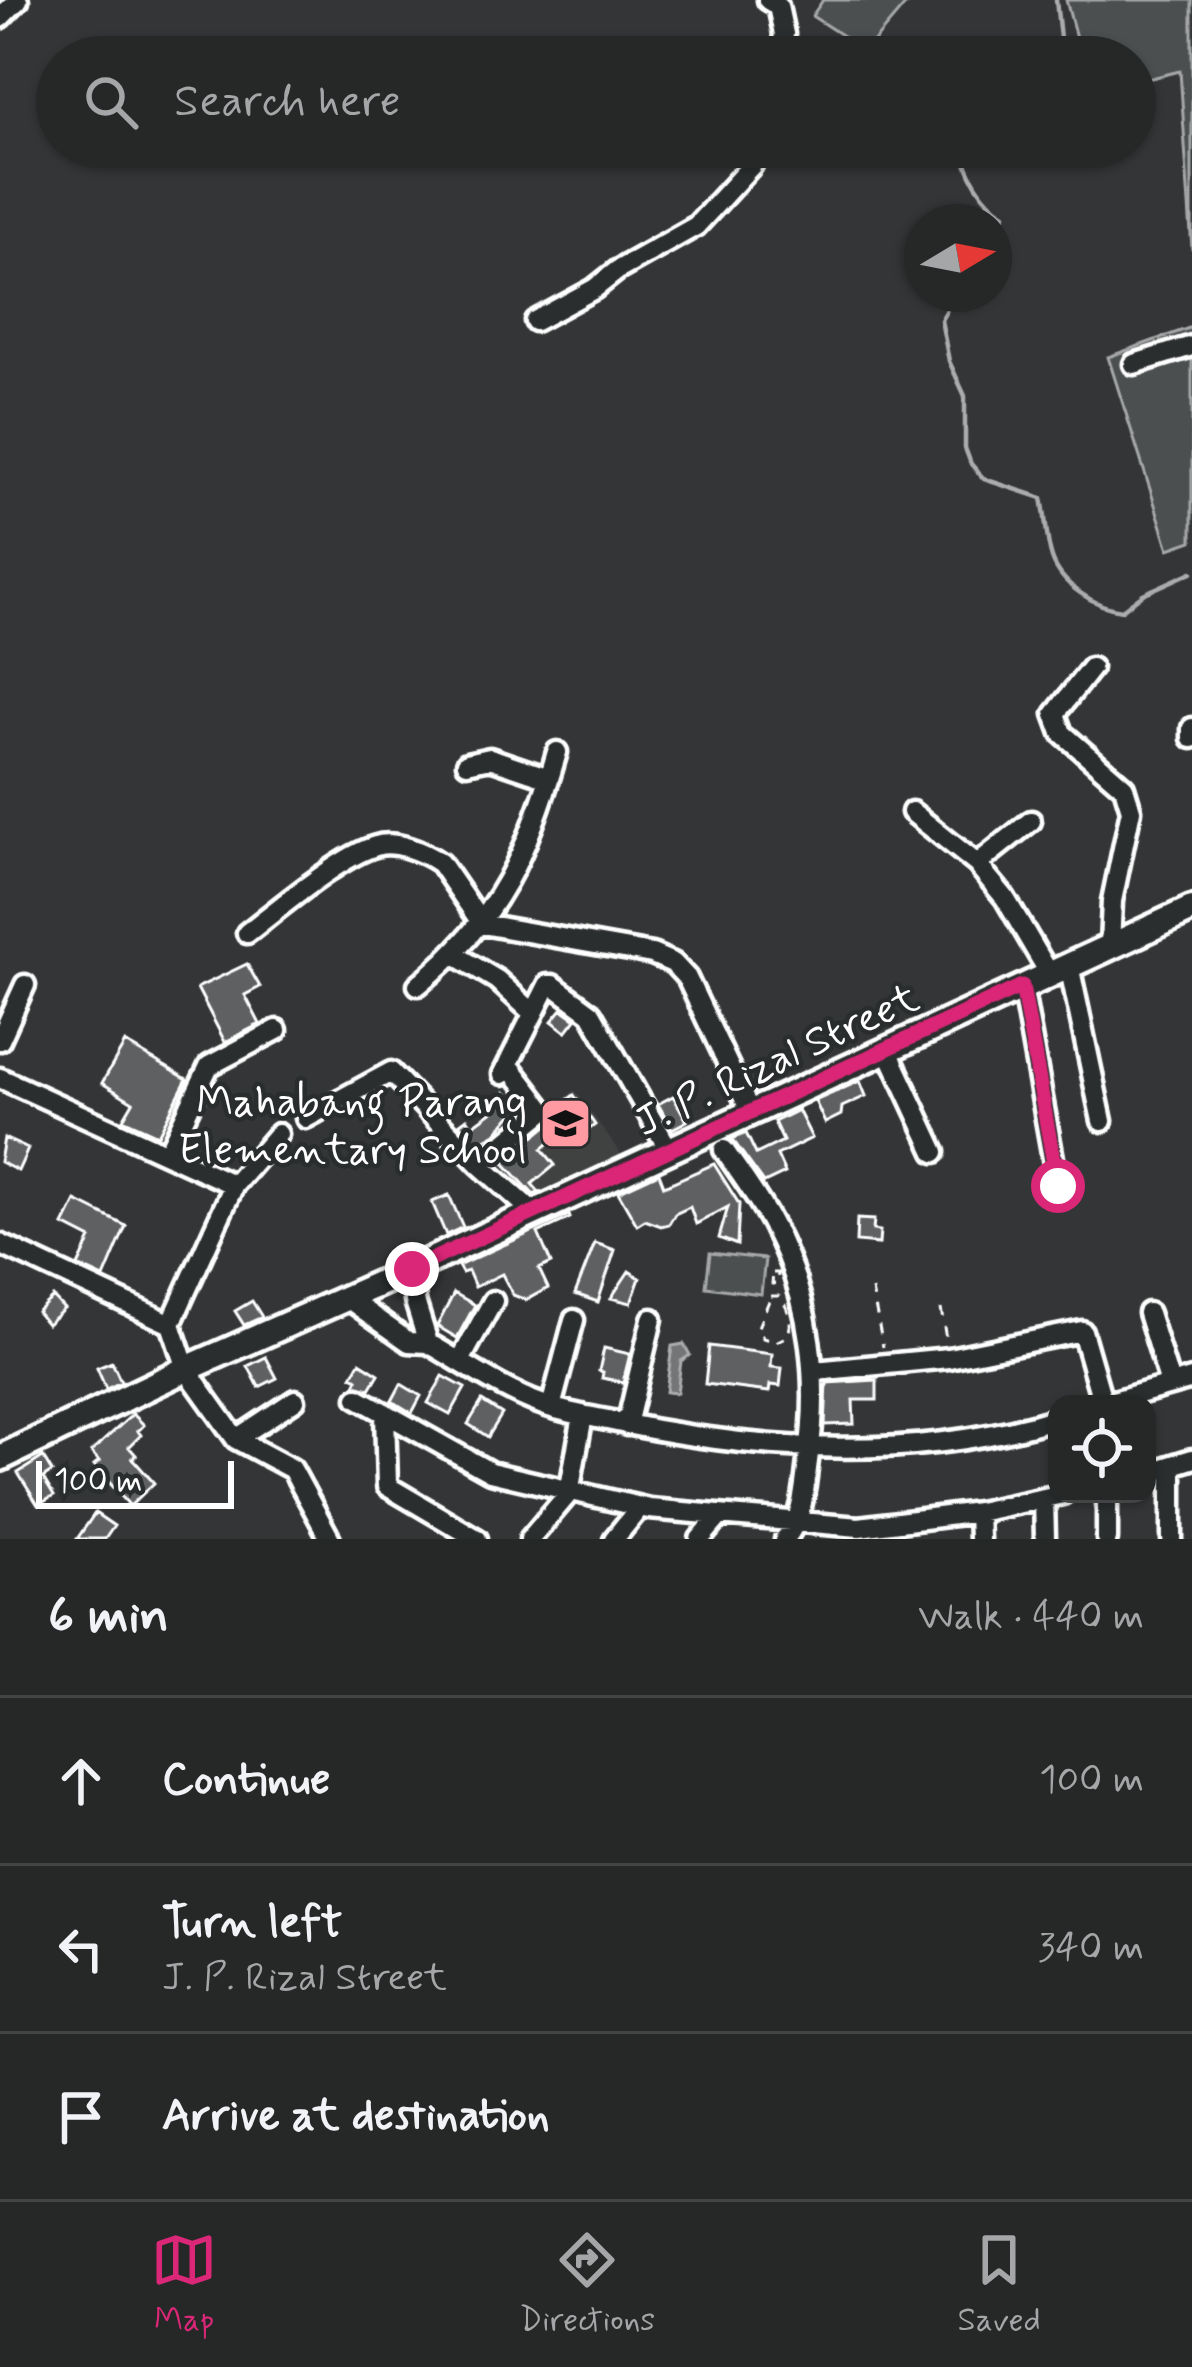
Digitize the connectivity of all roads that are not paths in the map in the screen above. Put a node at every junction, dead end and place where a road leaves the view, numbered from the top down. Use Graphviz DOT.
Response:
graph roads {
  1 [pos="18,0"];
  2 [pos="768,0"];
  3 [pos="0,18"];
  4 [pos="784,36"];
  5 [pos="748,168"];
  6 [pos="535,321"];
  7 [pos="1192,346"];
  8 [pos="1134,364"];
  9 [pos="1091,668"];
  10 [pos="1192,728"];
  11 [pos="1192,738"];
  12 [pos="556,752"];
  13 [pos="466,763"];
  14 [pos="549,778"];
  15 [pos="912,812"];
  16 [pos="1031,821"];
  17 [pos="977,864"];
  18 [pos="1190,914"];
  19 [pos="482,924"];
  20 [pos="247,933"];
  21 [pos="1110,946"];
  22 [pos="455,955"];
  23 [pos="1059,969"];
  24 [pos="25,985"];
  25 [pos="418,985"];
  26 [pos="1022,986"];
  27 [pos="533,1012"];
  28 [pos="277,1030"];
  29 [pos="0,1040"];
  30 [pos="887,1049"];
  31 [pos="0,1078"];
  32 [pos="751,1113"];
  33 [pos="306,1118"];
  34 [pos="1102,1121"];
  35 [pos="278,1134"];
  36 [pos="670,1150"];
  37 [pos="724,1150"];
  38 [pos="168,1152"];
  39 [pos="935,1152"];
  40 [pos="478,1164"];
  41 [pos="234,1185"];
  42 [pos="1058,1186"];
  43 [pos="534,1213"];
  44 [pos="0,1244"];
  45 [pos="412,1269"];
  46 [pos="347,1298"];
  47 [pos="415,1301"];
  48 [pos="493,1301"];
  49 [pos="1148,1313"];
  50 [pos="379,1318"];
  51 [pos="652,1319"];
  52 [pos="574,1320"];
  53 [pos="171,1324"];
  54 [pos="428,1343"];
  55 [pos="460,1361"];
  56 [pos="186,1369"];
  57 [pos="814,1371"];
  58 [pos="1192,1378"];
  59 [pos="1170,1384"];
  60 [pos="1100,1395"];
  61 [pos="1133,1395"];
  62 [pos="358,1398"];
  63 [pos="295,1400"];
  64 [pos="551,1407"];
  65 [pos="385,1413"];
  66 [pos="583,1415"];
  67 [pos="1048,1420"];
  68 [pos="627,1425"];
  69 [pos="236,1439"];
  70 [pos="811,1446"];
  71 [pos="0,1458"];
  72 [pos="1192,1459"];
  73 [pos="1172,1466"];
  74 [pos="1156,1470"];
  75 [pos="569,1493"];
  76 [pos="1048,1497"];
  77 [pos="1052,1503"];
  78 [pos="1107,1503"];
  79 [pos="640,1508"];
  80 [pos="978,1512"];
  81 [pos="718,1518"];
  82 [pos="799,1522"];
  83 [pos="910,1530"];
  84 [pos="850,1533"];
  85 [pos="330,1539"];
  86 [pos="476,1539"];
  87 [pos="530,1539"];
  88 [pos="614,1539"];
  89 [pos="700,1539"];
  90 [pos="785,1539"];
  91 [pos="979,1539"];
  92 [pos="1045,1539"];
  93 [pos="1107,1539"];
  94 [pos="1172,1539"];
  1 -- 3 [label="street"];
  2 -- 4 [label="street"];
  5 -- 6 [label="street"];
  7 -- 8 [label="street"];
  9 -- 21 [label="street"];
  10 -- 11 [label="street"];
  12 -- 14 [label="street"];
  13 -- 14 [label="street"];
  14 -- 19 [label="street"];
  15 -- 17 [label="street"];
  16 -- 17 [label="street"];
  17 -- 23 [label="street"];
  18 -- 21 [label="main road, J. P. Rizal Street"];
  19 -- 20 [label="street"];
  19 -- 22 [label="street"];
  19 -- 32 [label="street"];
  21 -- 23 [label="main road, J. P. Rizal Street"];
  22 -- 25 [label="street"];
  22 -- 27 [label="street"];
  23 -- 26 [label="main road, J. P. Rizal Street"];
  23 -- 34 [label="street"];
  24 -- 29 [label="street"];
  26 -- 30 [label="main road, J. P. Rizal Street"];
  26 -- 42 [label="street"];
  27 -- 36 [label="street"];
  27 -- 40 [label="street"];
  28 -- 38 [label="street"];
  30 -- 32 [label="main road, J. P. Rizal Street"];
  30 -- 39 [label="street"];
  31 -- 38 [label="street"];
  32 -- 36 [label="main road, J. P. Rizal Street"];
  33 -- 40 [label="street"];
  35 -- 41 [label="street"];
  36 -- 43 [label="main road, J. P. Rizal Street"];
  37 -- 57 [label="street"];
  38 -- 41 [label="street"];
  40 -- 43 [label="street"];
  41 -- 53 [label="street"];
  43 -- 45 [label="main road, J. P. Rizal Street"];
  44 -- 53 [label="street"];
  45 -- 46 [label="main road, J. P. Rizal Street"];
  45 -- 47 [label="street"];
  46 -- 50 [label="street"];
  46 -- 56 [label="main road, J. P. Rizal Street"];
  47 -- 50 [label="street"];
  47 -- 54 [label="street"];
  48 -- 55 [label="street"];
  49 -- 59 [label="street"];
  50 -- 54 [label="street"];
  51 -- 68 [label="street"];
  52 -- 64 [label="street"];
  53 -- 56 [label="street"];
  54 -- 55 [label="street"];
  55 -- 64 [label="street"];
  56 -- 69 [label="street"];
  56 -- 71 [label="main road, J. P. Rizal Street"];
  57 -- 60 [label="street"];
  57 -- 70 [label="street"];
  58 -- 59 [label="street"];
  59 -- 61 [label="street"];
  62 -- 65 [label="street"];
  63 -- 69 [label="street"];
  64 -- 66 [label="street"];
  65 -- 75 [label="street"];
  65 -- 86 [label="street"];
  66 -- 68 [label="street"];
  66 -- 75 [label="street"];
  67 -- 70 [label="street"];
  68 -- 70 [label="street"];
  69 -- 85 [label="street"];
  70 -- 82 [label="street"];
  72 -- 73 [label="street"];
  73 -- 74 [label="street"];
  73 -- 94 [label="street"];
  75 -- 79 [label="street"];
  75 -- 87 [label="street"];
  76 -- 80 [label="street"];
  77 -- 92 [label="street"];
  78 -- 93 [label="street"];
  79 -- 81 [label="street"];
  79 -- 88 [label="street"];
  80 -- 83 [label="street"];
  80 -- 91 [label="street"];
  81 -- 82 [label="street"];
  81 -- 89 [label="street"];
  82 -- 84 [label="street"];
  82 -- 90 [label="street"];
  83 -- 84 [label="street"];
}
